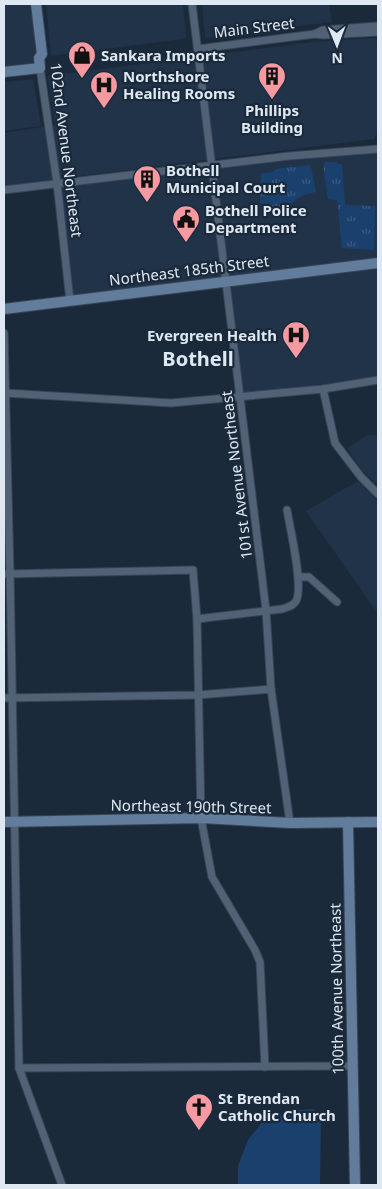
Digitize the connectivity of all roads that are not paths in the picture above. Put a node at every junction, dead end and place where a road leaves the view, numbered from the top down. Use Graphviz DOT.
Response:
graph roads {
  1 [pos="36,4"];
  2 [pos="192,4"];
  3 [pos="378,26"];
  4 [pos="378,32"];
  5 [pos="315,34"];
  6 [pos="198,49"];
  7 [pos="40,68"];
  8 [pos="4,72"];
  9 [pos="378,148"];
  10 [pos="211,165"];
  11 [pos="57,184"];
  12 [pos="4,190"];
  13 [pos="378,263"];
  14 [pos="226,281"];
  15 [pos="70,301"];
  16 [pos="4,309"];
  17 [pos="4,333"];
  18 [pos="378,380"];
  19 [pos="323,389"];
  20 [pos="5,393"];
  21 [pos="240,398"];
  22 [pos="5,447"];
  23 [pos="378,494"];
  24 [pos="287,510"];
  25 [pos="7,574"];
  26 [pos="299,577"];
  27 [pos="337,602"];
  28 [pos="266,610"];
  29 [pos="197,619"];
  30 [pos="271,689"];
  31 [pos="198,695"];
  32 [pos="4,698"];
  33 [pos="12,698"];
  34 [pos="201,818"];
  35 [pos="15,821"];
  36 [pos="4,822"];
  37 [pos="348,822"];
  38 [pos="378,822"];
  39 [pos="290,823"];
  40 [pos="352,1066"];
  41 [pos="265,1067"];
  42 [pos="19,1068"];
  43 [pos="62,1185"];
  44 [pos="354,1185"];
  1 -- 7 [label="street, 102nd Avenue Northeast"];
  2 -- 6 [label="street, 101st Avenue Northeast"];
  3 -- 5 [label="street, Main Street"];
  4 -- 5 [label="street, Main Street"];
  5 -- 6 [label="street, Main Street"];
  6 -- 10 [label="street, 101st Avenue Northeast"];
  7 -- 8 [label="street"];
  7 -- 11 [label="street, 102nd Avenue Northeast"];
  9 -- 10 [label="street"];
  10 -- 11 [label="street"];
  10 -- 14 [label="street, 101st Avenue Northeast"];
  11 -- 12 [label="street"];
  11 -- 15 [label="street, 102nd Avenue Northeast"];
  13 -- 14 [label="street, Northeast 185th Street"];
  14 -- 15 [label="street, Northeast 185th Street"];
  14 -- 21 [label="street, 101st Avenue Northeast"];
  15 -- 16 [label="street, Northeast 185th Street"];
  17 -- 20 [label="street"];
  18 -- 19 [label="street"];
  19 -- 21 [label="street"];
  19 -- 23 [label="street"];
  20 -- 21 [label="street"];
  20 -- 22 [label="street"];
  21 -- 28 [label="street, 101st Avenue Northeast"];
  22 -- 25 [label="street"];
  24 -- 26 [label="street"];
  25 -- 29 [label="street"];
  25 -- 33 [label="street"];
  26 -- 27 [label="street"];
  26 -- 28 [label="street"];
  28 -- 29 [label="street"];
  28 -- 30 [label="street, 101st Avenue Northeast"];
  29 -- 31 [label="street"];
  30 -- 31 [label="street"];
  30 -- 39 [label="street, 101st Avenue Northeast"];
  31 -- 33 [label="street"];
  31 -- 34 [label="street"];
  32 -- 33 [label="street"];
  33 -- 35 [label="street"];
  34 -- 35 [label="street, Northeast 190th Street"];
  34 -- 39 [label="street, Northeast 190th Street"];
  34 -- 41 [label="street"];
  35 -- 36 [label="street, Northeast 190th Street"];
  35 -- 42 [label="street"];
  37 -- 38 [label="street, Northeast 190th Street"];
  37 -- 39 [label="street, Northeast 190th Street"];
  37 -- 40 [label="street, 100th Avenue Northeast"];
  40 -- 41 [label="street"];
  40 -- 44 [label="street, 100th Avenue Northeast"];
  41 -- 42 [label="street"];
  42 -- 43 [label="street"];
}
